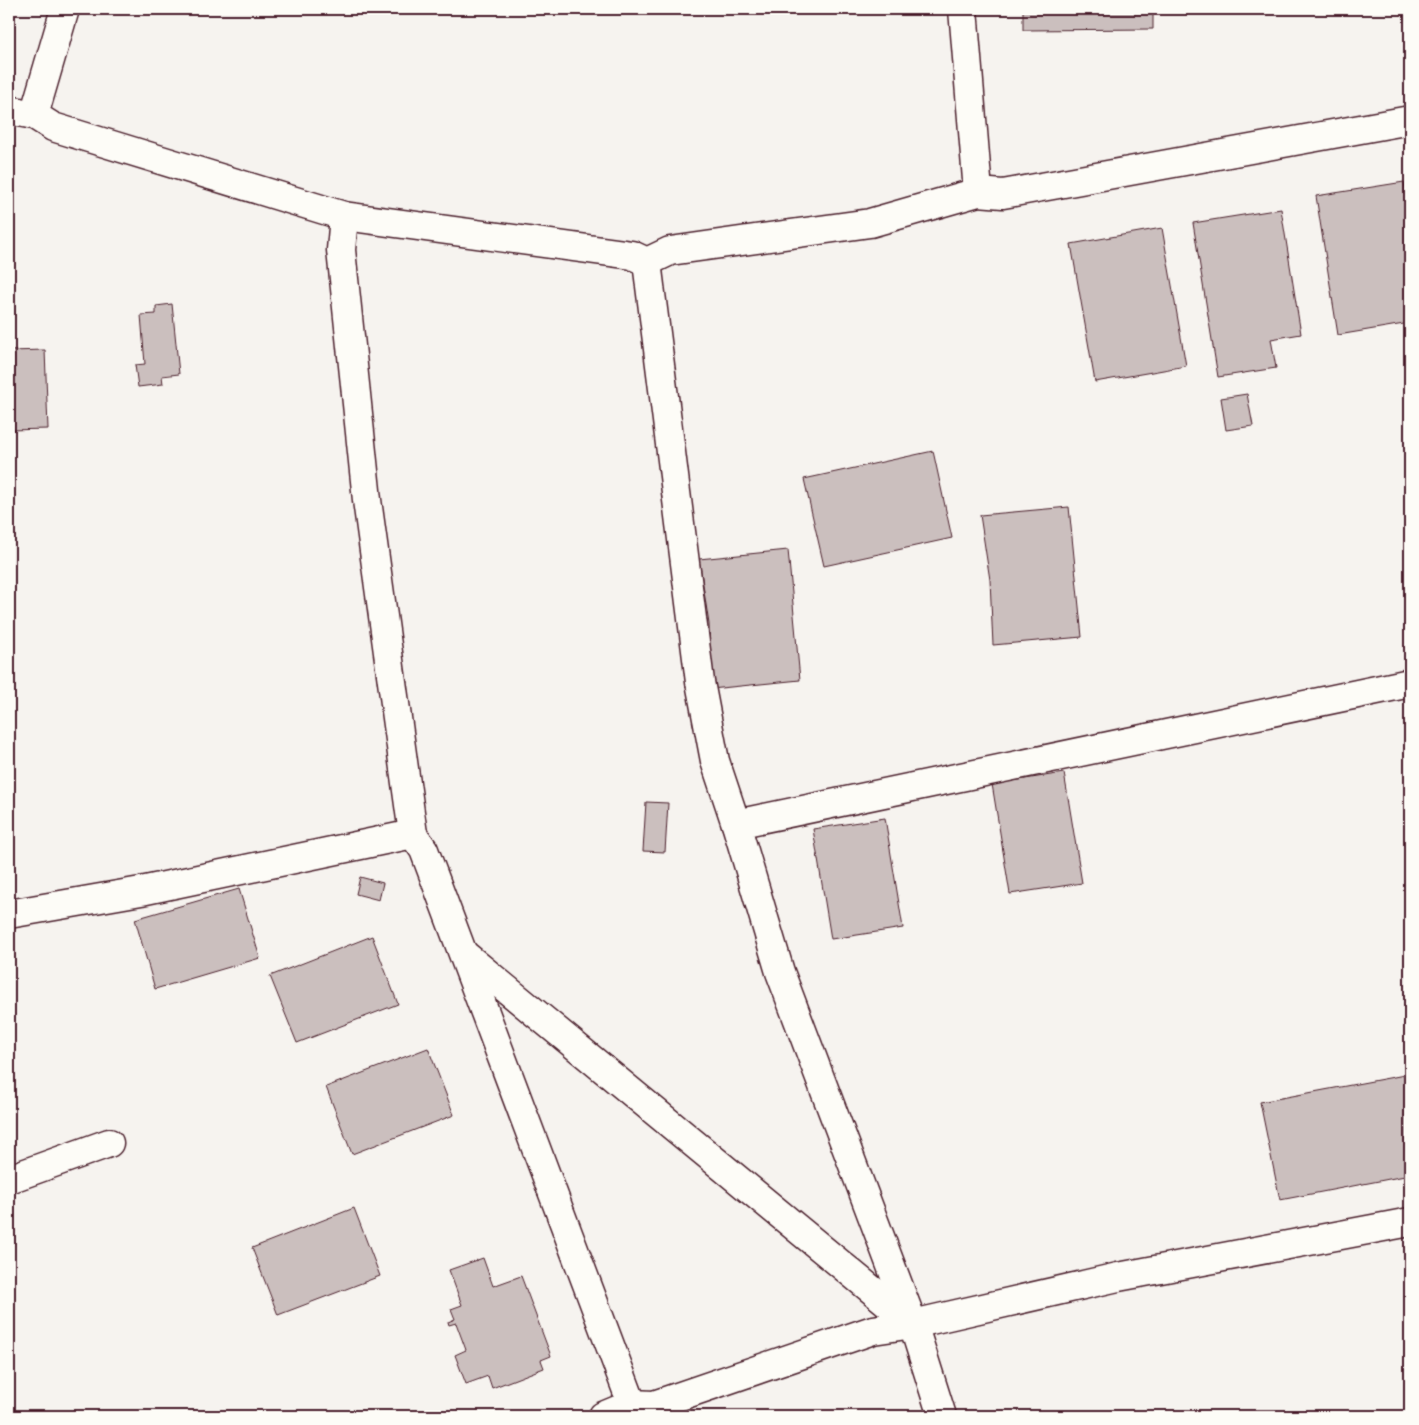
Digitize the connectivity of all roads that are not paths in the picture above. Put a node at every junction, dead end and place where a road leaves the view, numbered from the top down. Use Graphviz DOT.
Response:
graph roads {
  1 [pos="65,9"];
  2 [pos="963,9"];
  3 [pos="21,112"];
  4 [pos="1410,120"];
  5 [pos="978,192"];
  6 [pos="344,216"];
  7 [pos="648,262"];
  8 [pos="1410,683"];
  9 [pos="736,824"];
  10 [pos="413,834"];
  11 [pos="9,914"];
  12 [pos="463,954"];
  13 [pos="109,1143"];
  14 [pos="9,1179"];
  15 [pos="1410,1222"];
  16 [pos="914,1324"];
  17 [pos="632,1404"];
  18 [pos="603,1416"];
  19 [pos="942,1416"];
  1 -- 3 [label="street"];
  2 -- 5 [label="street"];
  3 -- 6 [label="street"];
  4 -- 5 [label="street"];
  5 -- 7 [label="street"];
  6 -- 7 [label="street"];
  6 -- 10 [label="street"];
  7 -- 9 [label="street"];
  8 -- 9 [label="street"];
  9 -- 16 [label="street"];
  10 -- 11 [label="street"];
  10 -- 12 [label="street"];
  12 -- 16 [label="street"];
  12 -- 17 [label="street"];
  13 -- 14 [label="street"];
  15 -- 16 [label="street"];
  16 -- 17 [label="street"];
  16 -- 19 [label="street"];
  17 -- 18 [label="street"];
}
